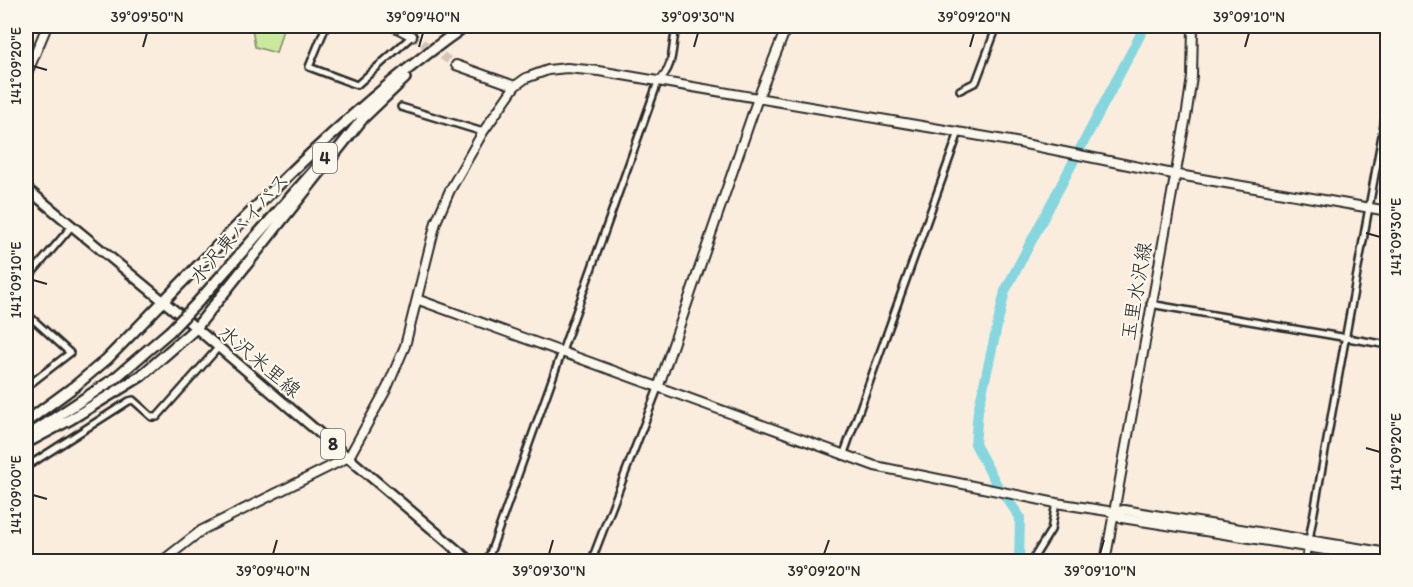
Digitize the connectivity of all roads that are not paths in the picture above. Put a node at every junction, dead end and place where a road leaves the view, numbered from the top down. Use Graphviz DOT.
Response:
graph roads {
  1 [pos="47,26"];
  2 [pos="326,26"];
  3 [pos="393,26"];
  4 [pos="465,26"];
  5 [pos="678,26"];
  6 [pos="788,26"];
  7 [pos="997,26"];
  8 [pos="1193,26"];
  9 [pos="412,36"];
  10 [pos="456,65"];
  11 [pos="26,76"];
  12 [pos="658,82"];
  13 [pos="515,86"];
  14 [pos="960,90"];
  15 [pos="758,98"];
  16 [pos="1388,102"];
  17 [pos="401,107"];
  18 [pos="364,117"];
  19 [pos="483,132"];
  20 [pos="959,132"];
  21 [pos="1173,174"];
  22 [pos="26,188"];
  23 [pos="1368,207"];
  24 [pos="1388,211"];
  25 [pos="72,226"];
  26 [pos="26,280"];
  27 [pos="419,300"];
  28 [pos="164,301"];
  29 [pos="1150,304"];
  30 [pos="26,315"];
  31 [pos="196,328"];
  32 [pos="1346,336"];
  33 [pos="1388,345"];
  34 [pos="218,348"];
  35 [pos="562,353"];
  36 [pos="26,387"];
  37 [pos="658,388"];
  38 [pos="26,422"];
  39 [pos="26,437"];
  40 [pos="26,443"];
  41 [pos="843,456"];
  42 [pos="349,457"];
  43 [pos="26,467"];
  44 [pos="1056,504"];
  45 [pos="1114,512"];
  46 [pos="1308,543"];
  47 [pos="1388,553"];
  48 [pos="1388,560"];
  49 [pos="160,561"];
  50 [pos="471,561"];
  51 [pos="487,561"];
  52 [pos="591,561"];
  53 [pos="1031,561"];
  54 [pos="1105,561"];
  55 [pos="1305,561"];
  1 -- 11 [label="street"];
  2 -- 9 [label="street"];
  3 -- 9 [label="street"];
  4 -- 18 [label="highway, 水沢東バイパス / 4"];
  4 -- 28 [label="highway"];
  5 -- 12 [label="street"];
  6 -- 15 [label="street"];
  7 -- 14 [label="street"];
  8 -- 21 [label="street, 玉里水沢線"];
  10 -- 13 [label="street"];
  12 -- 13 [label="street"];
  12 -- 15 [label="street"];
  12 -- 35 [label="street"];
  13 -- 19 [label="street"];
  15 -- 20 [label="street"];
  15 -- 37 [label="street"];
  16 -- 23 [label="street"];
  17 -- 19 [label="street"];
  18 -- 31 [label="highway"];
  18 -- 39 [label="highway, 水沢東バイパス / 4, bridge"];
  19 -- 27 [label="street"];
  20 -- 21 [label="street"];
  20 -- 41 [label="street"];
  21 -- 23 [label="street"];
  21 -- 29 [label="street, 玉里水沢線"];
  22 -- 25 [label="main road, 水沢米里線 / 8"];
  23 -- 24 [label="street"];
  23 -- 32 [label="street"];
  25 -- 26 [label="street"];
  25 -- 28 [label="main road, 水沢米里線 / 8"];
  27 -- 35 [label="street"];
  27 -- 42 [label="street"];
  28 -- 31 [label="main road, 水沢米里線 / 8"];
  28 -- 38 [label="highway"];
  29 -- 32 [label="street"];
  29 -- 45 [label="street, 玉里水沢線"];
  30 -- 36 [label="street"];
  31 -- 34 [label="main road, 水沢米里線 / 8"];
  31 -- 40 [label="highway"];
  32 -- 33 [label="street"];
  32 -- 46 [label="street"];
  34 -- 42 [label="main road, 水沢米里線 / 8"];
  34 -- 43 [label="street"];
  35 -- 37 [label="street"];
  35 -- 51 [label="street"];
  37 -- 41 [label="street"];
  37 -- 52 [label="street"];
  41 -- 44 [label="street"];
  42 -- 49 [label="street"];
  42 -- 50 [label="main road, 水沢米里線 / 8"];
  44 -- 45 [label="street"];
  44 -- 53 [label="street"];
  45 -- 46 [label="street"];
  45 -- 54 [label="street, 玉里水沢線"];
  46 -- 47 [label="street"];
  46 -- 48 [label="street"];
  46 -- 55 [label="street"];
}
